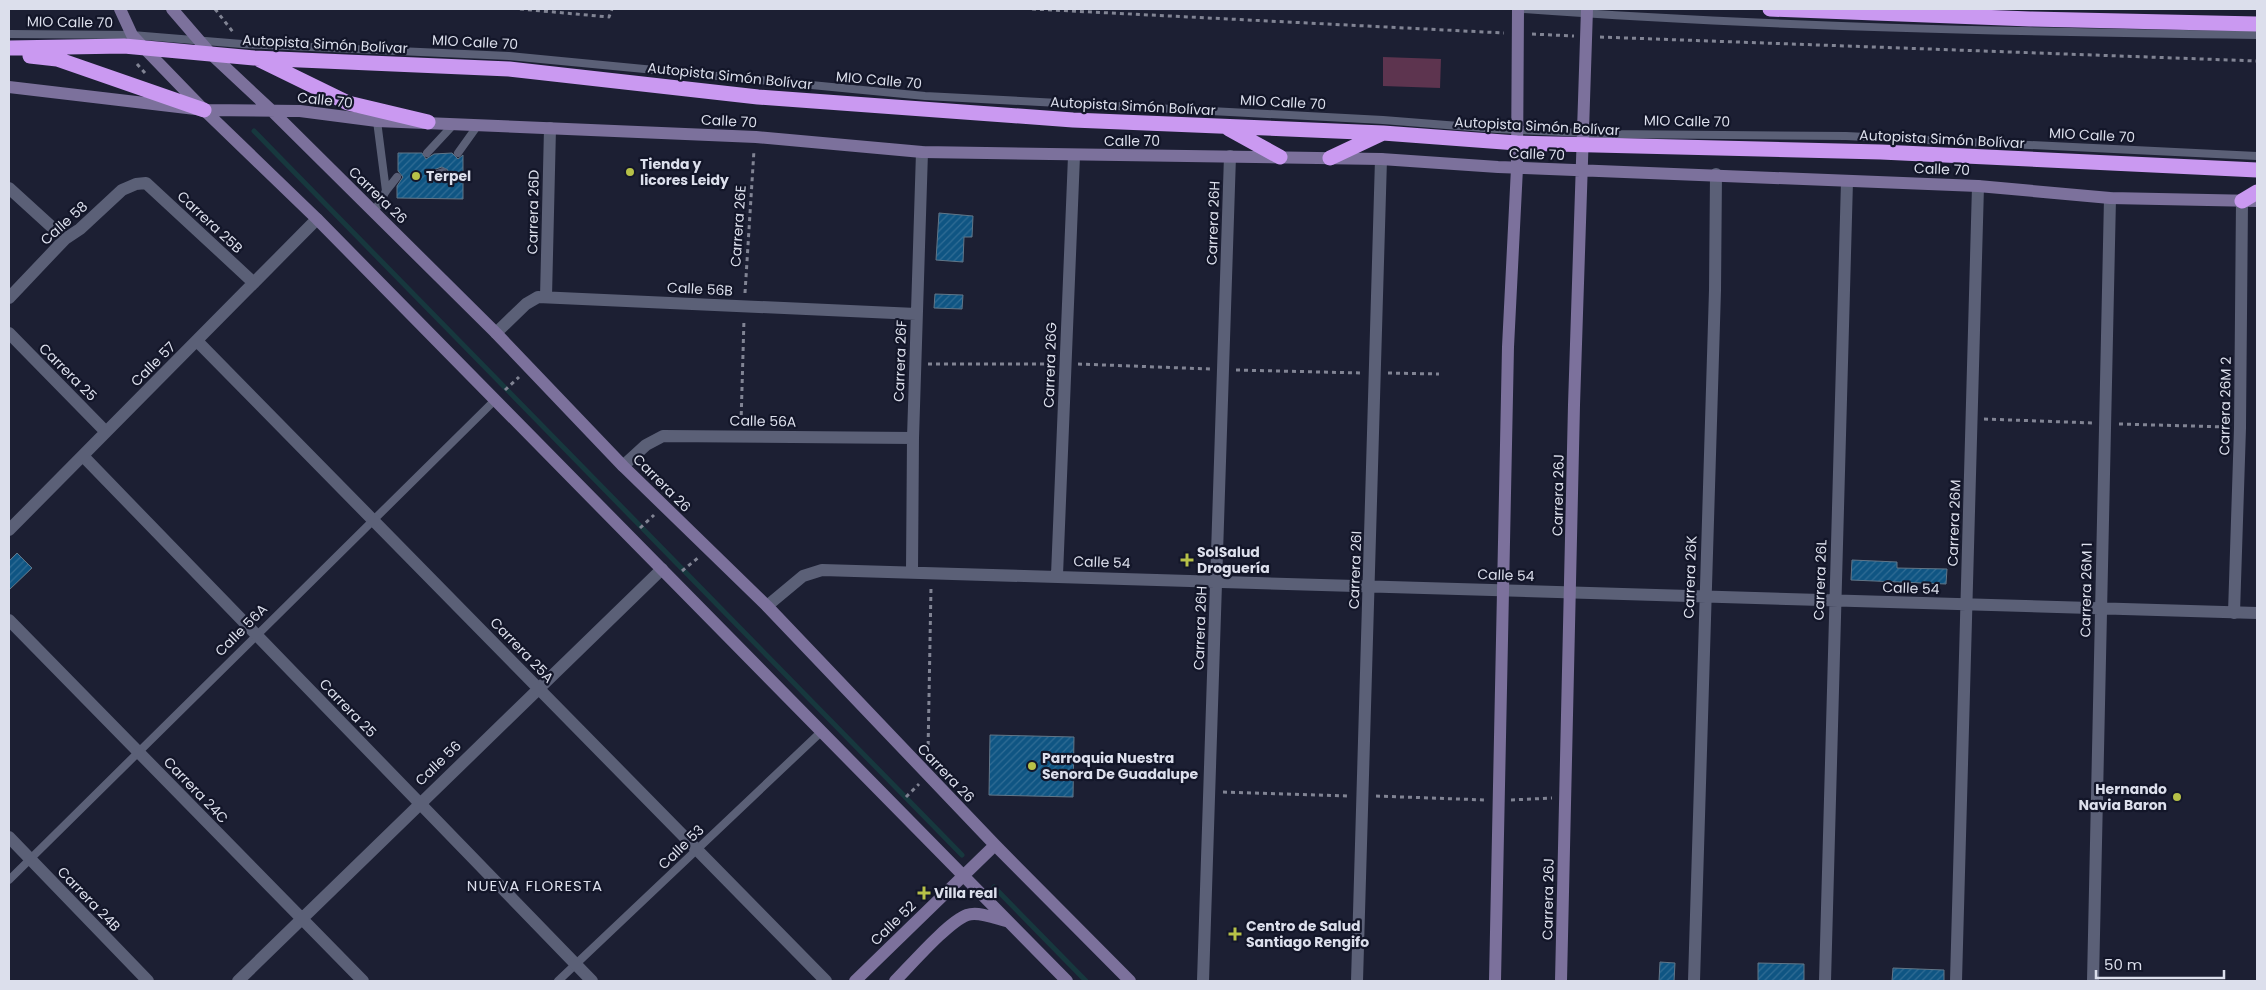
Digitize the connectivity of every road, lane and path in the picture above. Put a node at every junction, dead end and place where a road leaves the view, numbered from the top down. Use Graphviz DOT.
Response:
graph roads {
  1 [pos="120,9"];
  2 [pos="172,9"];
  3 [pos="215,9"];
  4 [pos="520,9"];
  5 [pos="612,9"];
  6 [pos="1032,9"];
  7 [pos="1518,9"];
  8 [pos="1523,9"];
  9 [pos="1770,9"];
  10 [pos="1587,11"];
  11 [pos="2030,14"];
  12 [pos="2257,24"];
  13 [pos="1518,33"];
  14 [pos="9,34"];
  15 [pos="132,35"];
  16 [pos="235,35"];
  17 [pos="2257,35"];
  18 [pos="1586,36"];
  19 [pos="199,40"];
  20 [pos="9,48"];
  21 [pos="145,49"];
  22 [pos="210,53"];
  23 [pos="9,54"];
  24 [pos="254,58"];
  25 [pos="2257,61"];
  26 [pos="9,87"];
  27 [pos="204,110"];
  28 [pos="272,111"];
  29 [pos="377,121"];
  30 [pos="428,122"];
  31 [pos="454,124"];
  32 [pos="478,125"];
  33 [pos="1226,127"];
  34 [pos="550,128"];
  35 [pos="1383,134"];
  36 [pos="756,137"];
  37 [pos="1517,137"];
  38 [pos="1583,139"];
  39 [pos="922,152"];
  40 [pos="458,153"];
  41 [pos="427,154"];
  42 [pos="1074,156"];
  43 [pos="1230,156"];
  44 [pos="2257,156"];
  45 [pos="1280,157"];
  46 [pos="1330,158"];
  47 [pos="1381,159"];
  48 [pos="1517,168"];
  49 [pos="2257,170"];
  50 [pos="1582,171"];
  51 [pos="443,172"];
  52 [pos="1716,174"];
  53 [pos="434,175"];
  54 [pos="397,177"];
  55 [pos="1847,181"];
  56 [pos="146,183"];
  57 [pos="1978,186"];
  58 [pos="9,188"];
  59 [pos="386,191"];
  60 [pos="2257,192"];
  61 [pos="2110,198"];
  62 [pos="2250,201"];
  63 [pos="374,212"];
  64 [pos="317,219"];
  65 [pos="66,239"];
  66 [pos="254,283"];
  67 [pos="546,297"];
  68 [pos="9,298"];
  69 [pos="744,306"];
  70 [pos="916,314"];
  71 [pos="9,333"];
  72 [pos="496,333"];
  73 [pos="197,341"];
  74 [pos="915,364"];
  75 [pos="1065,364"];
  76 [pos="1224,370"];
  77 [pos="1375,373"];
  78 [pos="1439,374"];
  79 [pos="517,379"];
  80 [pos="498,397"];
  81 [pos="106,432"];
  82 [pos="741,436"];
  83 [pos="913,438"];
  84 [pos="83,456"];
  85 [pos="623,466"];
  86 [pos="653,516"];
  87 [pos="373,520"];
  88 [pos="9,530"];
  89 [pos="637,531"];
  90 [pos="694,561"];
  91 [pos="662,568"];
  92 [pos="912,571"];
  93 [pos="932,572"];
  94 [pos="679,574"];
  95 [pos="1057,575"];
  96 [pos="1217,580"];
  97 [pos="1370,585"];
  98 [pos="1504,590"];
  99 [pos="1570,592"];
  100 [pos="1704,596"];
  101 [pos="1834,600"];
  102 [pos="1966,604"];
  103 [pos="767,606"];
  104 [pos="2101,608"];
  105 [pos="2234,613"];
  106 [pos="2257,613"];
  107 [pos="9,620"];
  108 [pos="257,635"];
  109 [pos="538,688"];
  110 [pos="822,731"];
  111 [pos="138,752"];
  112 [pos="928,775"];
  113 [pos="1565,798"];
  114 [pos="1499,800"];
  115 [pos="901,801"];
  116 [pos="419,802"];
  117 [pos="9,838"];
  118 [pos="994,845"];
  119 [pos="697,850"];
  120 [pos="30,859"];
  121 [pos="962,877"];
  122 [pos="9,880"];
  123 [pos="302,919"];
  124 [pos="1006,922"];
  125 [pos="576,965"];
  126 [pos="148,981"];
  127 [pos="238,981"];
  128 [pos="362,981"];
  129 [pos="558,981"];
  130 [pos="592,981"];
  131 [pos="826,981"];
  132 [pos="855,981"];
  133 [pos="895,981"];
  134 [pos="1067,981"];
  135 [pos="1130,981"];
  136 [pos="1203,981"];
  137 [pos="1357,981"];
  138 [pos="1495,981"];
  139 [pos="1560,981"];
  140 [pos="1694,981"];
  141 [pos="1825,981"];
  142 [pos="1956,981"];
  143 [pos="2093,981"];
  1 -- 15 [label="street"];
  2 -- 19 [label="street, Carrera 26"];
  3 -- 16 [label="path"];
  4 -- 5 [label="path"];
  6 -- 13 [label="path"];
  7 -- 13 [label="street"];
  8 -- 10 [label="lane"];
  9 -- 11 [label="highway"];
  10 -- 17 [label="lane"];
  10 -- 18 [label="street, Carrera 26J"];
  11 -- 12 [label="highway"];
  13 -- 18 [label="path"];
  13 -- 37 [label="street"];
  14 -- 15 [label="lane, MIO Calle 70"];
  15 -- 19 [label="lane, MIO Calle 70"];
  15 -- 21 [label="street"];
  18 -- 25 [label="path"];
  18 -- 38 [label="street, Carrera 26J"];
  19 -- 22 [label="street, Carrera 26"];
  19 -- 37 [label="lane, MIO Calle 70"];
  20 -- 21 [label="highway, Autopista Simón Bolívar"];
  21 -- 22 [label="highway, Autopista Simón Bolívar"];
  21 -- 27 [label="street"];
  22 -- 24 [label="highway, Autopista Simón Bolívar"];
  22 -- 28 [label="street, Carrera 26"];
  23 -- 27 [label="highway"];
  24 -- 30 [label="highway"];
  24 -- 33 [label="highway, Autopista Simón Bolívar"];
  26 -- 27 [label="street, Calle 70"];
  27 -- 28 [label="street, Calle 70"];
  27 -- 64 [label="street"];
  28 -- 29 [label="street, Calle 70"];
  28 -- 63 [label="street, Carrera 26"];
  29 -- 30 [label="street, Calle 70"];
  29 -- 59 [label="lane"];
  30 -- 31 [label="street, Calle 70"];
  31 -- 32 [label="street, Calle 70"];
  31 -- 41 [label="lane"];
  32 -- 34 [label="street, Calle 70"];
  32 -- 40 [label="lane"];
  33 -- 35 [label="highway, Autopista Simón Bolívar"];
  33 -- 45 [label="highway"];
  34 -- 36 [label="street, Calle 70"];
  34 -- 67 [label="street, Carrera 26D"];
  35 -- 37 [label="highway, Autopista Simón Bolívar"];
  35 -- 46 [label="highway"];
  36 -- 39 [label="street, Calle 70"];
  36 -- 69 [label="path, Carrera 26E"];
  37 -- 38 [label="highway, Autopista Simón Bolívar"];
  37 -- 48 [label="street"];
  38 -- 44 [label="lane, MIO Calle 70"];
  38 -- 49 [label="highway, Autopista Simón Bolívar"];
  38 -- 50 [label="street, Carrera 26J"];
  39 -- 42 [label="street, Calle 70"];
  39 -- 70 [label="street, Carrera 26F"];
  42 -- 43 [label="street, Calle 70"];
  42 -- 75 [label="street, Carrera 26G"];
  43 -- 45 [label="street, Calle 70"];
  43 -- 76 [label="street, Carrera 26H"];
  45 -- 46 [label="street, Calle 70"];
  46 -- 47 [label="street, Calle 70"];
  47 -- 48 [label="street, Calle 70"];
  47 -- 77 [label="street, Carrera 26I"];
  48 -- 50 [label="street, Calle 70"];
  48 -- 98 [label="street"];
  50 -- 52 [label="street, Calle 70"];
  50 -- 99 [label="street, Carrera 26J"];
  51 -- 53 [label="lane"];
  52 -- 55 [label="street, Calle 70"];
  52 -- 100 [label="street, Carrera 26K"];
  54 -- 59 [label="lane"];
  55 -- 57 [label="street, Calle 70"];
  55 -- 101 [label="street, Carrera 26L"];
  56 -- 65 [label="street, Calle 58"];
  56 -- 66 [label="street, Carrera 25B"];
  57 -- 61 [label="street, Calle 70"];
  57 -- 102 [label="street, Carrera 26M"];
  58 -- 65 [label="street"];
  59 -- 63 [label="lane"];
  60 -- 62 [label="highway"];
  61 -- 62 [label="street, Calle 70"];
  61 -- 104 [label="street, Carrera 26M 1"];
  62 -- 105 [label="street, Carrera 26M 2"];
  63 -- 72 [label="street, Carrera 26"];
  64 -- 66 [label="street, Calle 57"];
  64 -- 80 [label="street"];
  65 -- 68 [label="street, Calle 58"];
  66 -- 73 [label="street, Calle 57"];
  67 -- 69 [label="street, Calle 56B"];
  67 -- 72 [label="street, Calle 56B"];
  69 -- 70 [label="street, Calle 56B"];
  69 -- 82 [label="path, Carrera 26E"];
  70 -- 74 [label="street, Carrera 26F"];
  71 -- 81 [label="street, Carrera 25"];
  72 -- 85 [label="street, Carrera 26"];
  73 -- 81 [label="street, Calle 57"];
  73 -- 87 [label="street, Carrera 25A"];
  74 -- 75 [label="path"];
  74 -- 83 [label="street, Carrera 26F"];
  75 -- 76 [label="path"];
  75 -- 95 [label="street, Carrera 26G"];
  76 -- 77 [label="path"];
  76 -- 96 [label="street, Carrera 26H"];
  77 -- 78 [label="path"];
  77 -- 97 [label="street, Carrera 26I"];
  79 -- 80 [label="path"];
  80 -- 87 [label="lane, Calle 56A"];
  80 -- 91 [label="street"];
  81 -- 84 [label="street, Calle 57"];
  82 -- 83 [label="street, Calle 56A"];
  82 -- 85 [label="street, Calle 56A"];
  83 -- 92 [label="street, Carrera 26F"];
  84 -- 88 [label="street, Calle 57"];
  84 -- 108 [label="street, Carrera 25"];
  85 -- 103 [label="street, Carrera 26"];
  86 -- 89 [label="path"];
  87 -- 108 [label="lane, Calle 56A"];
  87 -- 109 [label="street, Carrera 25A"];
  90 -- 94 [label="path"];
  91 -- 109 [label="street, Calle 56"];
  91 -- 110 [label="street"];
  92 -- 93 [label="street, Calle 54"];
  92 -- 103 [label="street, Calle 54"];
  93 -- 95 [label="street, Calle 54"];
  93 -- 112 [label="path"];
  95 -- 96 [label="street, Calle 54"];
  96 -- 97 [label="street, Calle 54"];
  96 -- 136 [label="street, Carrera 26H"];
  97 -- 98 [label="street, Calle 54"];
  97 -- 137 [label="street, Carrera 26I"];
  98 -- 99 [label="street, Calle 54"];
  98 -- 114 [label="street"];
  99 -- 100 [label="street, Calle 54"];
  99 -- 113 [label="street, Carrera 26J"];
  100 -- 101 [label="street, Calle 54"];
  100 -- 140 [label="street, Carrera 26K"];
  101 -- 102 [label="street, Calle 54"];
  101 -- 141 [label="street, Carrera 26L"];
  102 -- 104 [label="street, Calle 54"];
  102 -- 142 [label="street, Carrera 26M"];
  103 -- 112 [label="street, Carrera 26"];
  104 -- 105 [label="street, Calle 54"];
  104 -- 143 [label="street, Carrera 26M 1"];
  105 -- 106 [label="street, Calle 54"];
  107 -- 111 [label="street, Carrera 24C"];
  108 -- 111 [label="lane, Calle 56A"];
  108 -- 116 [label="street, Carrera 25"];
  109 -- 116 [label="street, Calle 56"];
  109 -- 119 [label="street, Carrera 25A"];
  110 -- 119 [label="lane, Calle 53"];
  110 -- 121 [label="street"];
  111 -- 120 [label="lane, Calle 56A"];
  111 -- 123 [label="street, Carrera 24C"];
  112 -- 115 [label="path"];
  112 -- 118 [label="street, Carrera 26"];
  113 -- 114 [label="path"];
  113 -- 139 [label="street, Carrera 26J"];
  114 -- 138 [label="street"];
  116 -- 123 [label="street, Calle 56"];
  116 -- 125 [label="street, Carrera 25"];
  117 -- 120 [label="street, Carrera 24B"];
  118 -- 121 [label="street, Calle 52"];
  118 -- 135 [label="street, Carrera 26"];
  119 -- 125 [label="lane, Calle 53"];
  119 -- 131 [label="street, Carrera 25A"];
  120 -- 122 [label="lane, Calle 56A"];
  120 -- 126 [label="street, Carrera 24B"];
  121 -- 124 [label="street"];
  121 -- 132 [label="street, Calle 52"];
  123 -- 127 [label="street, Calle 56"];
  123 -- 128 [label="street, Carrera 24C"];
  124 -- 133 [label="street"];
  124 -- 134 [label="street"];
  125 -- 129 [label="lane, Calle 53"];
  125 -- 130 [label="street, Carrera 25"];
}
